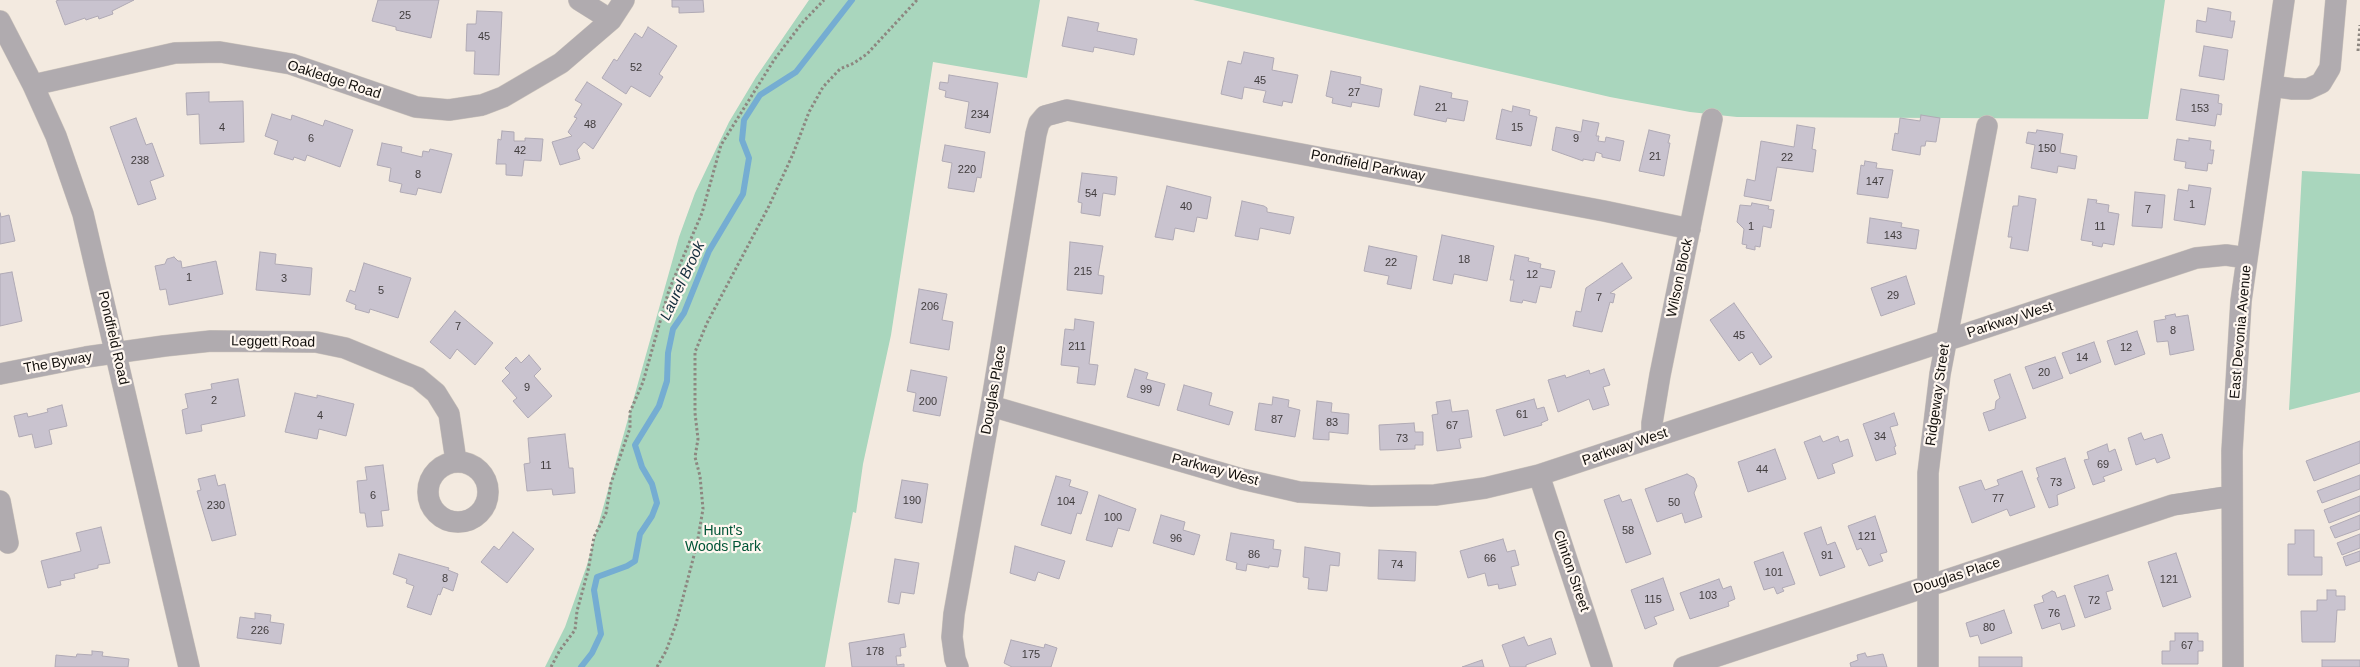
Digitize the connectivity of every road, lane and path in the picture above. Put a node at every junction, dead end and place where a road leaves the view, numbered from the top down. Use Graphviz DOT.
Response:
graph roads {
  1 [pos="579,0"];
  2 [pos="624,0"];
  3 [pos="824,0"];
  4 [pos="917,0"];
  5 [pos="2284,0"];
  6 [pos="2336,0"];
  7 [pos="611,20"];
  8 [pos="0,21"];
  9 [pos="2360,25"];
  10 [pos="2358,51"];
  11 [pos="33,85"];
  12 [pos="2272,86"];
  13 [pos="1045,116"];
  14 [pos="1712,119"];
  15 [pos="1987,126"];
  16 [pos="1690,229"];
  17 [pos="2247,258"];
  18 [pos="1946,341"];
  19 [pos="117,353"];
  20 [pos="0,374"];
  21 [pos="992,406"];
  22 [pos="1652,438"];
  23 [pos="456,462"];
  24 [pos="1539,475"];
  25 [pos="2232,496"];
  26 [pos="0,501"];
  27 [pos="8,543"];
  28 [pos="1928,586"];
  29 [pos="189,667"];
  30 [pos="551,667"];
  31 [pos="657,667"];
  32 [pos="958,667"];
  33 [pos="1602,667"];
  34 [pos="1684,667"];
  35 [pos="1928,667"];
  36 [pos="2233,667"];
  1 -- 7 [label="street"];
  2 -- 7 [label="street, Oakledge Road"];
  3 -- 30 [label="path"];
  4 -- 31 [label="path"];
  5 -- 12 [label="street, East Devonia Avenue"];
  6 -- 12 [label="street"];
  7 -- 11 [label="street, Oakledge Road"];
  8 -- 11 [label="street, Pondfield Road"];
  9 -- 10 [label="path"];
  11 -- 19 [label="street, Pondfield Road"];
  12 -- 17 [label="street, East Devonia Avenue"];
  13 -- 16 [label="street, Pondfield Parkway"];
  13 -- 21 [label="street, Douglas Place"];
  14 -- 16 [label="street, Wilson Block"];
  15 -- 18 [label="street, Ridgeway Street"];
  16 -- 22 [label="street, Wilson Block"];
  17 -- 18 [label="street, Parkway West"];
  17 -- 25 [label="street, East Devonia Avenue"];
  18 -- 22 [label="street, Parkway West"];
  18 -- 28 [label="street, Ridgeway Street"];
  19 -- 20 [label="street, The Byway"];
  19 -- 23 [label="street, Leggett Road"];
  19 -- 29 [label="street, Pondfield Road"];
  21 -- 24 [label="street, Parkway West"];
  21 -- 32 [label="street, Douglas Place"];
  22 -- 24 [label="street, Parkway West"];
  24 -- 33 [label="street, Clinton Street"];
  25 -- 28 [label="street, Douglas Place"];
  25 -- 36 [label="street, East Devonia Avenue"];
  26 -- 27 [label="street"];
  28 -- 34 [label="street, Douglas Place"];
  28 -- 35 [label="street, Ridgeway Street"];
}
